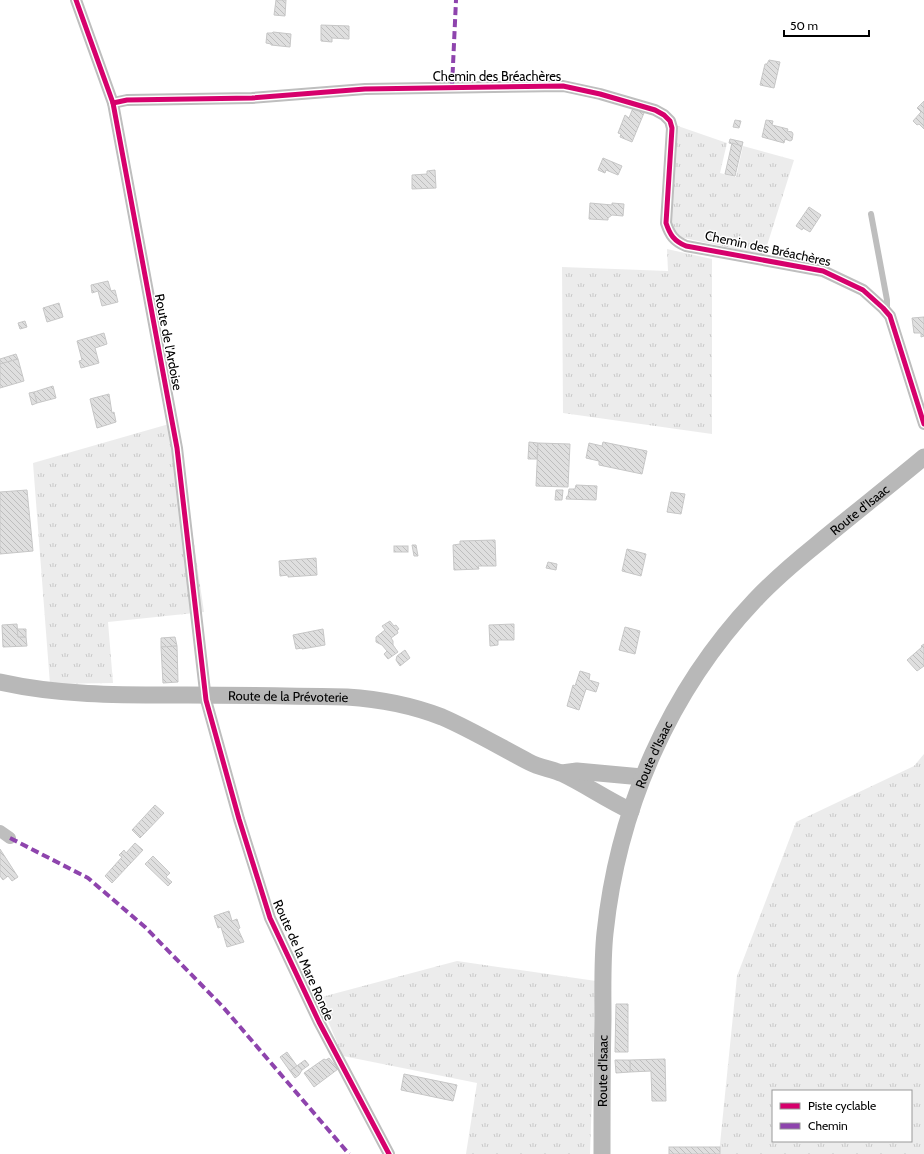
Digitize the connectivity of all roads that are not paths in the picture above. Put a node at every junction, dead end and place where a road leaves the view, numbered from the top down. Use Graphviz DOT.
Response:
graph roads {
  1 [pos="76,0"];
  2 [pos="112,103"];
  3 [pos="871,214"];
  4 [pos="887,312"];
  5 [pos="924,424"];
  6 [pos="924,458"];
  7 [pos="0,682"];
  8 [pos="206,695"];
  9 [pos="562,773"];
  10 [pos="642,777"];
  11 [pos="630,810"];
  12 [pos="389,1154"];
  13 [pos="602,1154"];
  1 -- 2 [label="street, Route de l'Ardoise"];
  2 -- 4 [label="street, Chemin des Bréachères"];
  2 -- 8 [label="street, Route de l'Ardoise"];
  3 -- 4 [label="lane"];
  4 -- 5 [label="street, Chemin des Bréachères"];
  6 -- 10 [label="street, Route d'Isaac"];
  7 -- 8 [label="street, Route de la Prévoterie"];
  8 -- 9 [label="street, Route de la Prévoterie"];
  8 -- 12 [label="street, Route de la Mare Ronde"];
  9 -- 10 [label="street, Route de la Prévoterie"];
  9 -- 11 [label="street, Route de la Prévoterie"];
  10 -- 11 [label="street, Route d'Isaac"];
  11 -- 13 [label="street, Route d'Isaac"];
}
